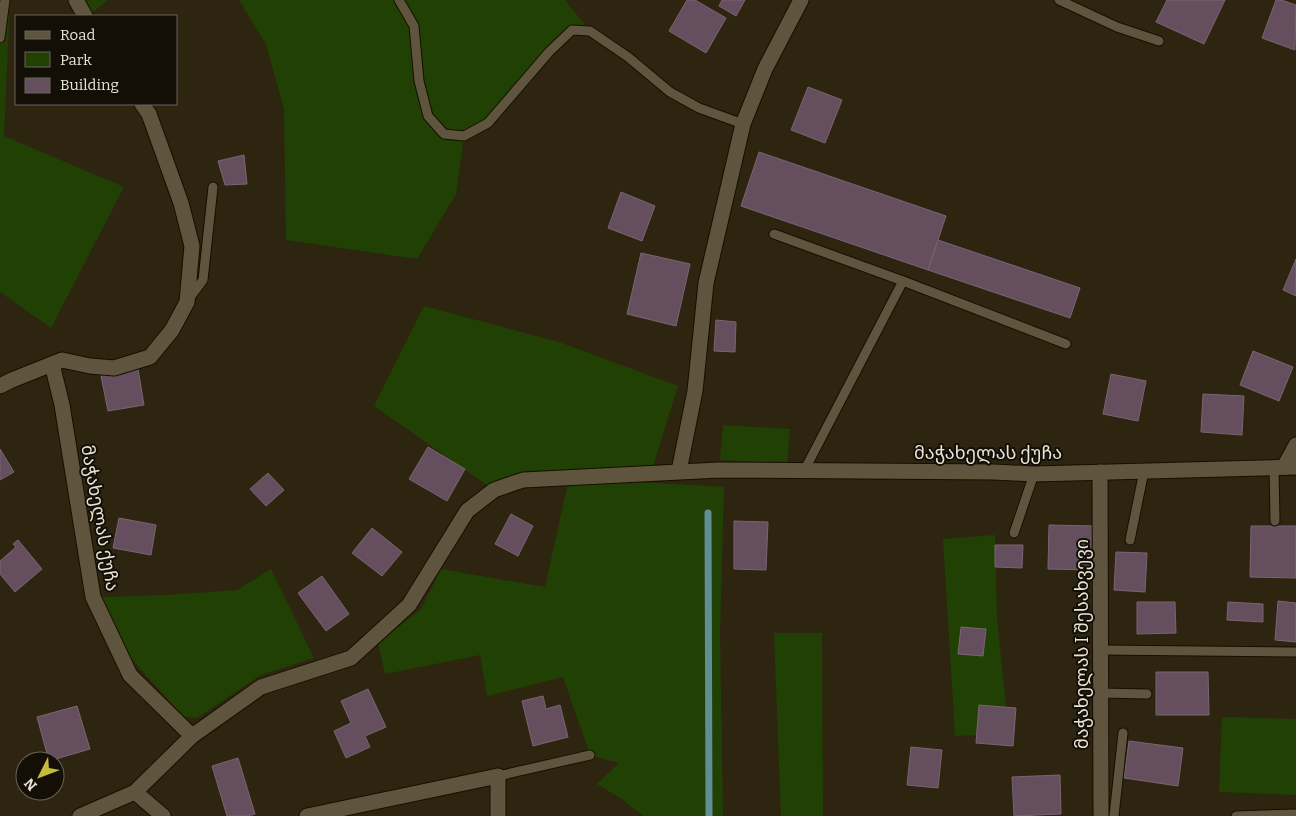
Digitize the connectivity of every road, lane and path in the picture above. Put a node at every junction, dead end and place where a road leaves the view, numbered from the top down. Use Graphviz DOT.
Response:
graph roads {
  1 [pos="5,0"];
  2 [pos="76,0"];
  3 [pos="399,0"];
  4 [pos="801,0"];
  5 [pos="1059,0"];
  6 [pos="85,15"];
  7 [pos="0,38"];
  8 [pos="1159,41"];
  9 [pos="143,105"];
  10 [pos="743,124"];
  11 [pos="213,187"];
  12 [pos="774,234"];
  13 [pos="903,280"];
  14 [pos="187,302"];
  15 [pos="1066,344"];
  16 [pos="52,364"];
  17 [pos="0,386"];
  18 [pos="1296,445"];
  19 [pos="1285,467"];
  20 [pos="679,471"];
  21 [pos="804,471"];
  22 [pos="1144,471"];
  23 [pos="1100,472"];
  24 [pos="1034,474"];
  25 [pos="1275,521"];
  26 [pos="1014,533"];
  27 [pos="1130,540"];
  28 [pos="1100,650"];
  29 [pos="1296,652"];
  30 [pos="1101,693"];
  31 [pos="1147,694"];
  32 [pos="1123,733"];
  33 [pos="192,736"];
  34 [pos="590,755"];
  35 [pos="498,776"];
  36 [pos="135,792"];
  37 [pos="338,812"];
  38 [pos="1296,814"];
  39 [pos="80,816"];
  40 [pos="163,816"];
  41 [pos="306,816"];
  42 [pos="498,816"];
  43 [pos="1101,816"];
  44 [pos="1114,816"];
  45 [pos="1236,816"];
  1 -- 7 [label="lane"];
  2 -- 6 [label="street"];
  3 -- 10 [label="lane"];
  4 -- 10 [label="street"];
  5 -- 8 [label="lane"];
  9 -- 14 [label="street"];
  10 -- 20 [label="street"];
  11 -- 14 [label="lane"];
  12 -- 13 [label="lane"];
  13 -- 15 [label="lane"];
  13 -- 21 [label="lane"];
  14 -- 16 [label="street"];
  16 -- 17 [label="street"];
  16 -- 33 [label="street, მაჭახელას ქუჩა"];
  18 -- 19 [label="street"];
  19 -- 22 [label="street, მაჭახელას ქუჩა"];
  19 -- 25 [label="lane"];
  20 -- 21 [label="street, მაჭახელას ქუჩა"];
  20 -- 33 [label="street, მაჭახელას ქუჩა"];
  21 -- 24 [label="street, მაჭახელას ქუჩა"];
  22 -- 23 [label="street, მაჭახელას ქუჩა"];
  22 -- 27 [label="lane"];
  23 -- 24 [label="street, მაჭახელას ქუჩა"];
  23 -- 28 [label="street, მაჭახელას I შესახვევი"];
  24 -- 26 [label="lane"];
  28 -- 29 [label="lane"];
  28 -- 30 [label="street, მაჭახელას I შესახვევი"];
  30 -- 31 [label="lane"];
  30 -- 43 [label="street, მაჭახელას I შესახვევი"];
  32 -- 44 [label="lane"];
  33 -- 36 [label="street, მაჭახელას ქუჩა"];
  34 -- 35 [label="lane"];
  35 -- 37 [label="street"];
  35 -- 42 [label="street"];
  36 -- 39 [label="street, მაჭახელას ქუჩა"];
  36 -- 40 [label="street"];
  37 -- 41 [label="street"];
  38 -- 45 [label="lane"];
}
